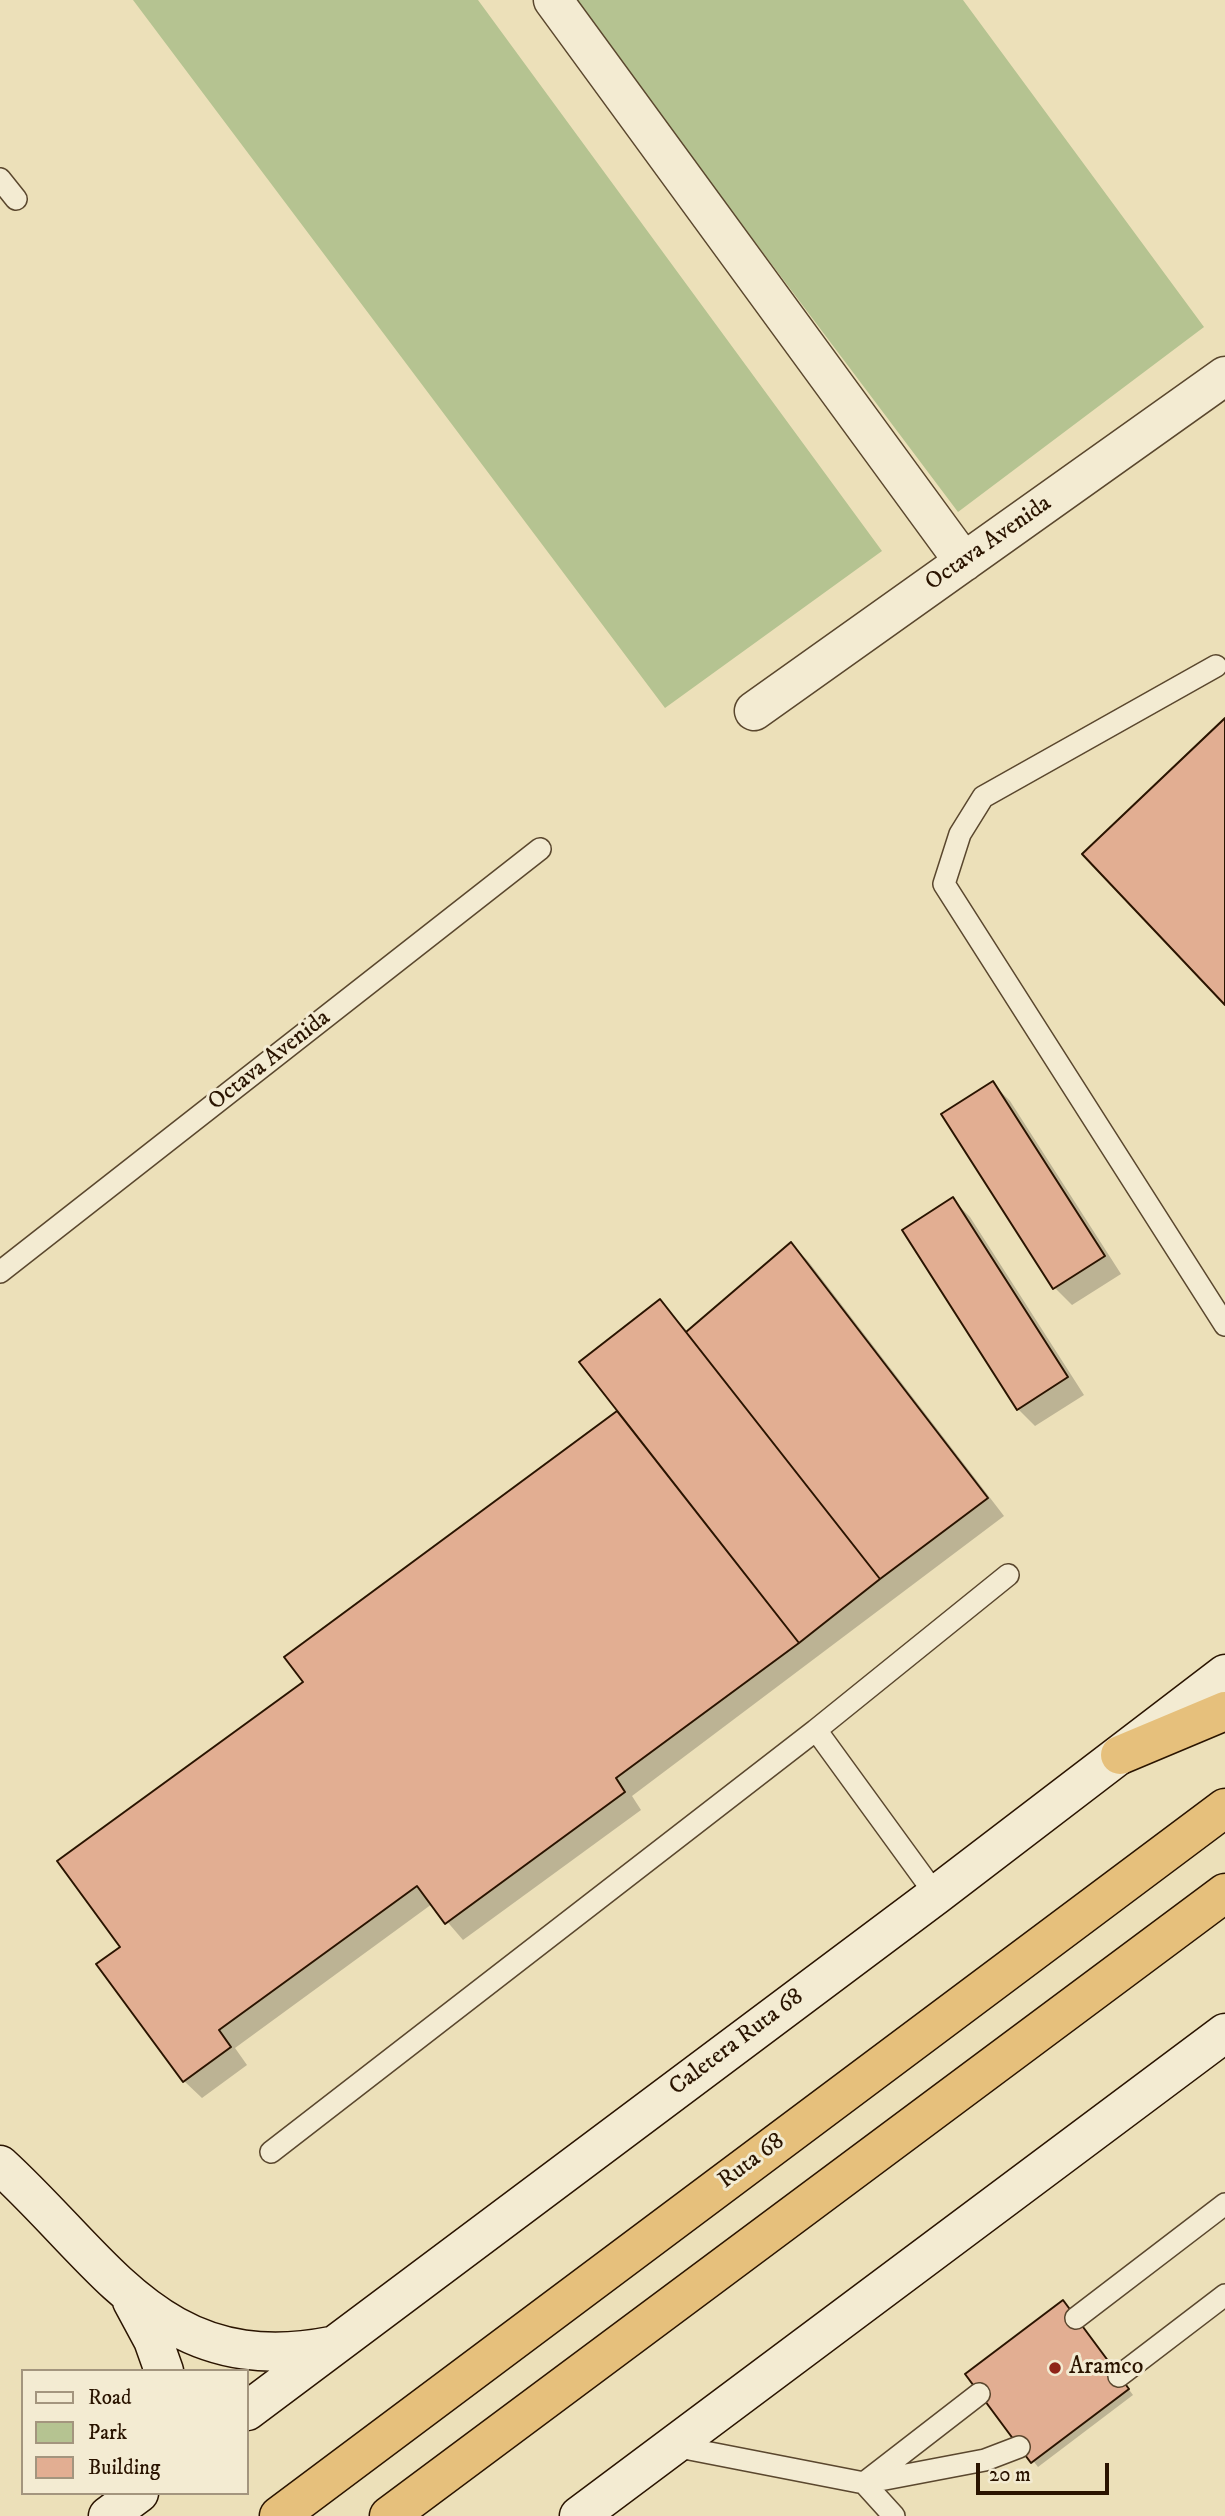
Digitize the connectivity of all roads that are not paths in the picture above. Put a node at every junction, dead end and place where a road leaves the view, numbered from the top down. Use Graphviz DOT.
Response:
graph roads {
  1 [pos="552,0"];
  2 [pos="0,179"];
  3 [pos="16,199"];
  4 [pos="1225,376"];
  5 [pos="964,562"];
  6 [pos="1216,666"];
  7 [pos="754,711"];
  8 [pos="540,849"];
  9 [pos="0,1272"];
  10 [pos="1225,1325"];
  11 [pos="1009,1575"];
  12 [pos="1225,1674"];
  13 [pos="1225,1710"];
  14 [pos="817,1730"];
  15 [pos="1120,1755"];
  16 [pos="1225,1808"];
  17 [pos="1225,1893"];
  18 [pos="936,1895"];
  19 [pos="1225,2033"];
  20 [pos="271,2152"];
  21 [pos="0,2165"];
  22 [pos="1225,2204"];
  23 [pos="116,2280"];
  24 [pos="1225,2295"];
  25 [pos="1076,2318"];
  26 [pos="332,2345"];
  27 [pos="163,2369"];
  28 [pos="1119,2376"];
  29 [pos="979,2394"];
  30 [pos="248,2410"];
  31 [pos="674,2446"];
  32 [pos="1019,2447"];
  33 [pos="864,2483"];
  34 [pos="136,2495"];
  35 [pos="108,2516"];
  36 [pos="279,2516"];
  37 [pos="389,2516"];
  38 [pos="579,2516"];
  39 [pos="894,2516"];
  1 -- 5 [label="main road"];
  2 -- 3 [label="lane"];
  4 -- 5 [label="main road, Octava Avenida"];
  5 -- 7 [label="main road, Octava Avenida"];
  6 -- 10 [label="lane"];
  8 -- 9 [label="lane, Octava Avenida"];
  11 -- 14 [label="lane"];
  12 -- 15 [label="main road, Caletera Ruta 68"];
  13 -- 15 [label="highway"];
  14 -- 18 [label="lane"];
  14 -- 20 [label="lane"];
  15 -- 18 [label="main road, Caletera Ruta 68"];
  16 -- 36 [label="highway, Ruta 68"];
  17 -- 37 [label="highway"];
  18 -- 26 [label="main road, Caletera Ruta 68"];
  19 -- 31 [label="main road"];
  21 -- 23 [label="main road"];
  22 -- 25 [label="lane"];
  23 -- 26 [label="main road"];
  23 -- 27 [label="main road"];
  24 -- 28 [label="lane"];
  26 -- 30 [label="main road, Caletera Ruta 68"];
  29 -- 33 [label="lane"];
  31 -- 33 [label="lane"];
  31 -- 38 [label="main road"];
  32 -- 33 [label="lane"];
  33 -- 39 [label="lane"];
  34 -- 35 [label="main road"];
}
